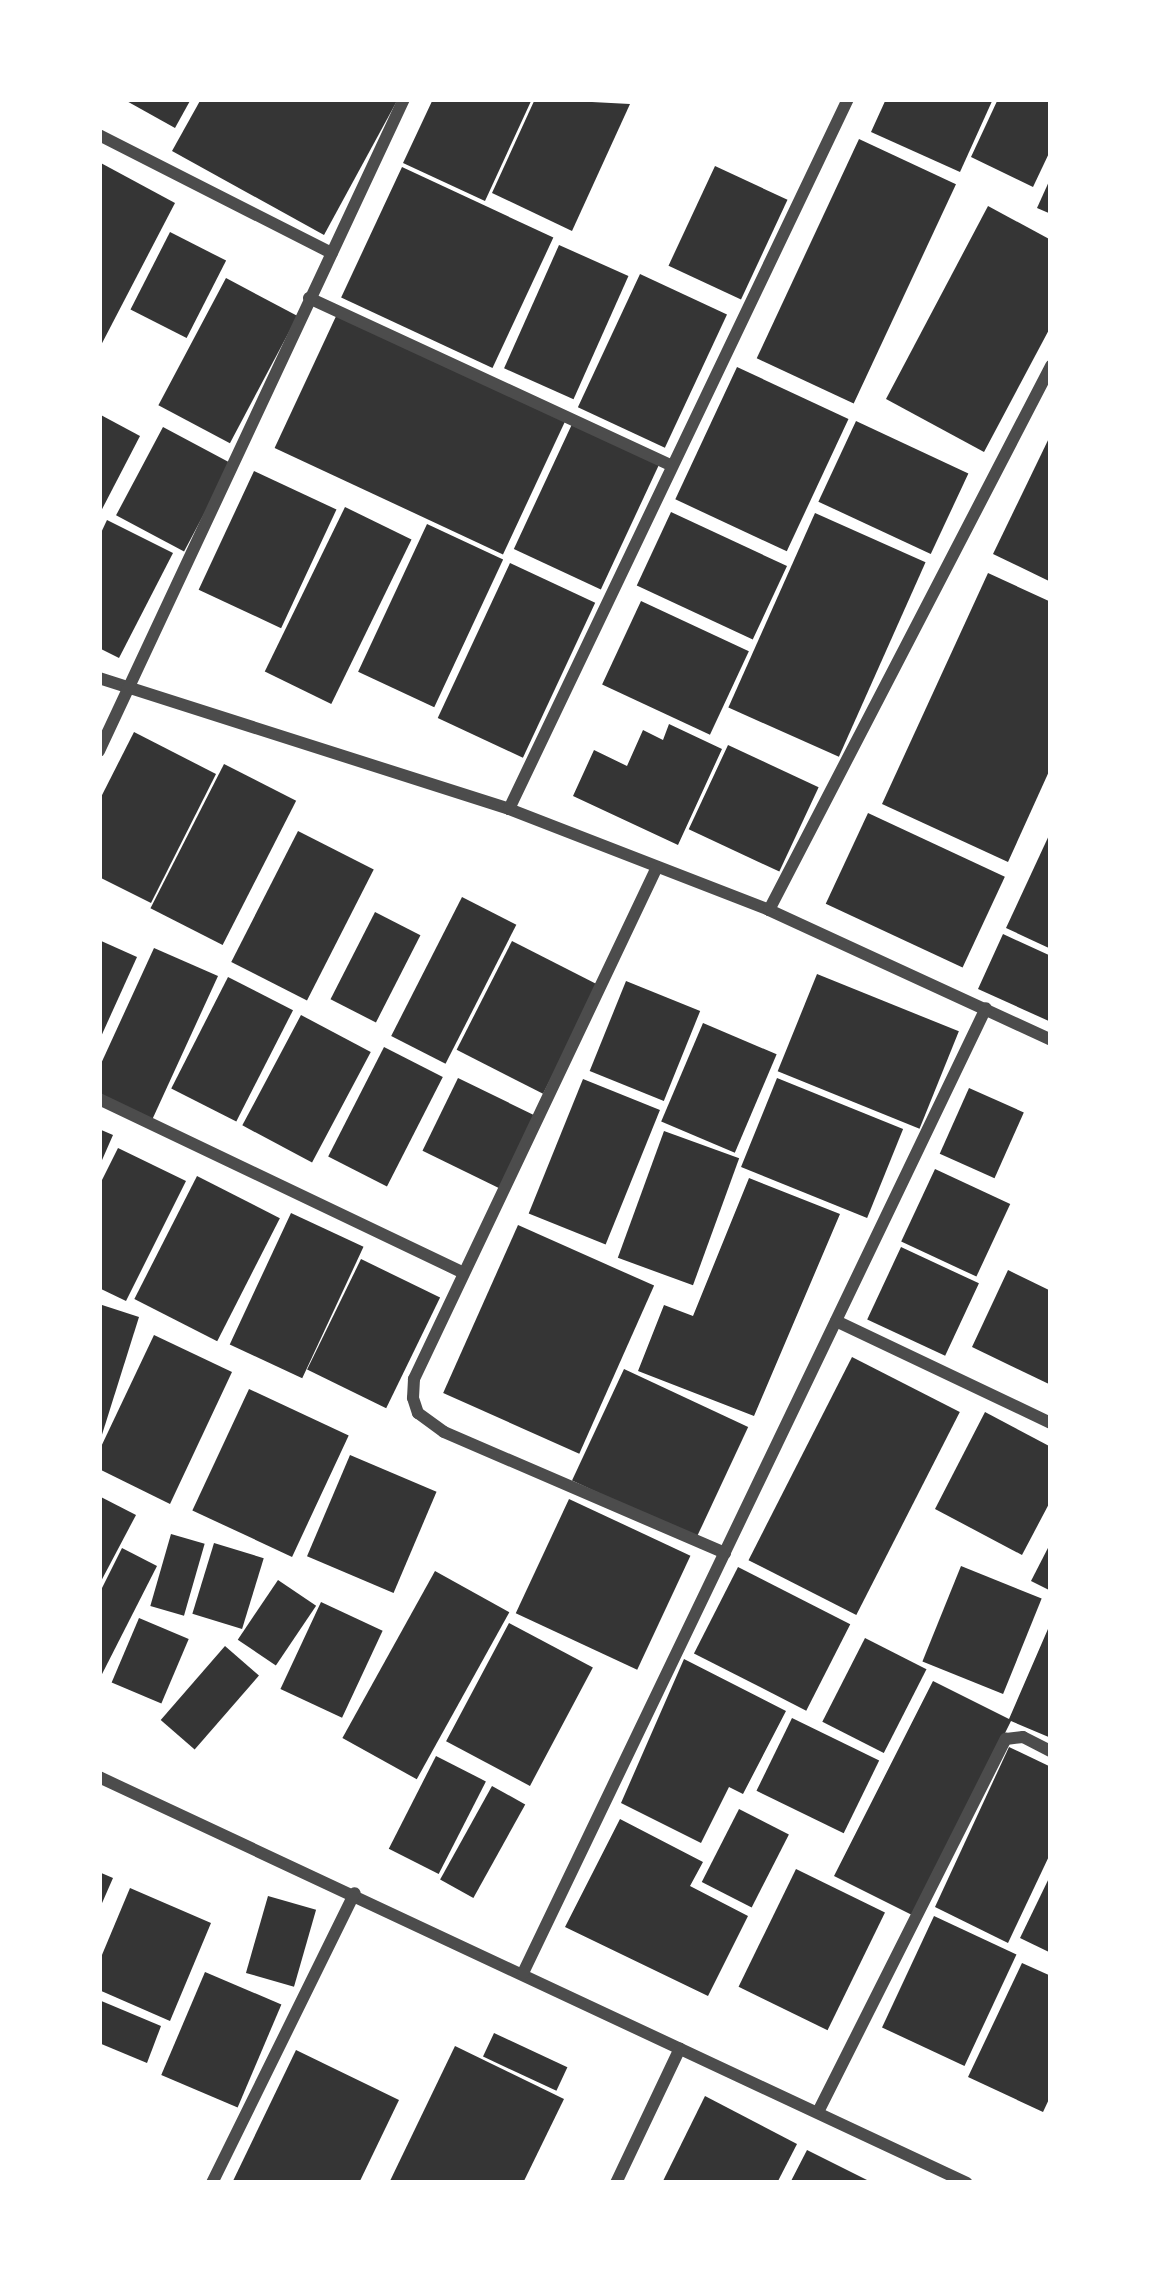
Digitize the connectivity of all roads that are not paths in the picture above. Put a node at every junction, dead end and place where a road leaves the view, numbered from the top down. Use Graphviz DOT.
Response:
graph roads {
  1 [pos="404,99"];
  2 [pos="848,99"];
  3 [pos="99,135"];
  4 [pos="332,253"];
  5 [pos="309,298"];
  6 [pos="1051,366"];
  7 [pos="1045,394"];
  8 [pos="668,464"];
  9 [pos="99,677"];
  10 [pos="126,690"];
  11 [pos="99,751"];
  12 [pos="509,809"];
  13 [pos="658,867"];
  14 [pos="769,910"];
  15 [pos="986,1008"];
  16 [pos="1051,1040"];
  17 [pos="99,1099"];
  18 [pos="463,1273"];
  19 [pos="836,1321"];
  20 [pos="1051,1423"];
  21 [pos="725,1552"];
  22 [pos="1051,1751"];
  23 [pos="99,1777"];
  24 [pos="355,1893"];
  25 [pos="523,1973"];
  26 [pos="680,2048"];
  27 [pos="818,2113"];
  28 [pos="212,2183"];
  29 [pos="616,2183"];
  30 [pos="967,2183"];
  1 -- 4 [label="street"];
  2 -- 8 [label="street"];
  3 -- 4 [label="street"];
  4 -- 5 [label="street"];
  5 -- 8 [label="street"];
  5 -- 10 [label="street"];
  6 -- 7 [label="street"];
  7 -- 14 [label="street"];
  8 -- 12 [label="street"];
  9 -- 10 [label="street"];
  10 -- 11 [label="street"];
  10 -- 12 [label="street"];
  12 -- 13 [label="street"];
  13 -- 14 [label="street"];
  13 -- 18 [label="street"];
  14 -- 15 [label="street"];
  15 -- 16 [label="street"];
  15 -- 19 [label="street"];
  17 -- 18 [label="street"];
  18 -- 21 [label="street"];
  19 -- 20 [label="street"];
  19 -- 21 [label="street"];
  21 -- 25 [label="street"];
  22 -- 27 [label="street"];
  23 -- 24 [label="street"];
  24 -- 25 [label="street"];
  24 -- 28 [label="street"];
  25 -- 26 [label="street"];
  26 -- 27 [label="street"];
  26 -- 29 [label="street"];
  27 -- 30 [label="street"];
}
